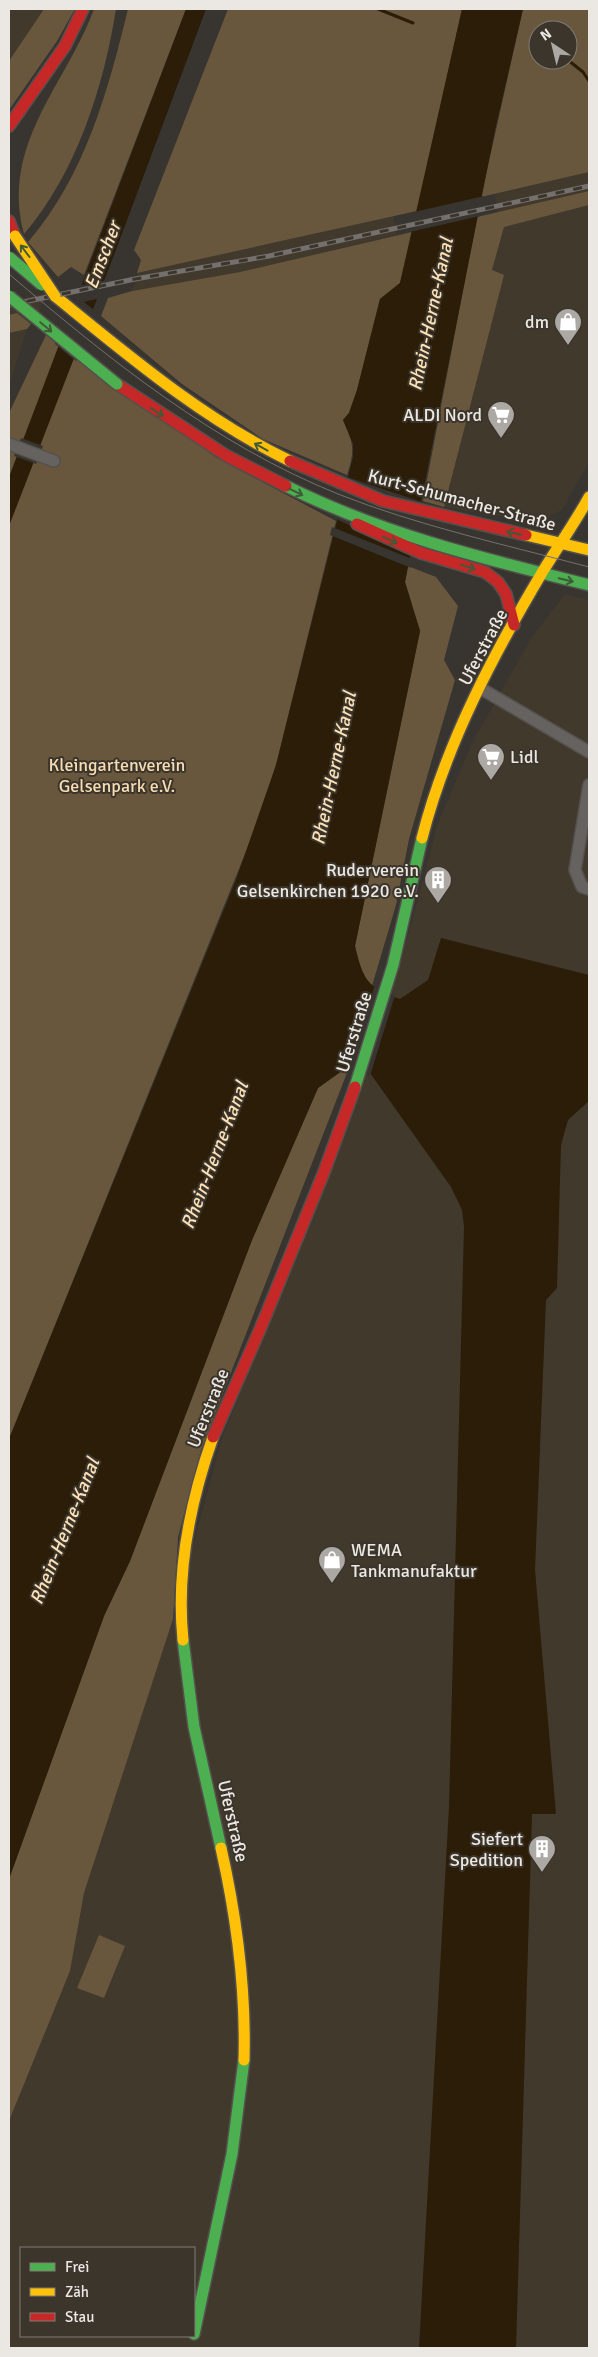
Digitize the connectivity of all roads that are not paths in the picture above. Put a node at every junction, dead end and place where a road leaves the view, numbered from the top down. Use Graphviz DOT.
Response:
graph roads {
  1 [pos="83,9"];
  2 [pos="12,123"];
  3 [pos="9,139"];
  4 [pos="9,221"];
  5 [pos="9,256"];
  6 [pos="9,296"];
  7 [pos="55,296"];
  8 [pos="9,444"];
  9 [pos="54,461"];
  10 [pos="589,497"];
  11 [pos="561,545"];
  12 [pos="424,547"];
  13 [pos="589,550"];
  14 [pos="542,574"];
  15 [pos="589,585"];
  16 [pos="514,625"];
  17 [pos="480,688"];
  18 [pos="589,752"];
  19 [pos="589,785"];
  20 [pos="589,889"];
  21 [pos="195,2330"];
  1 -- 2 [label="main road"];
  2 -- 3 [label="main road"];
  7 -- 4 [label="main road, one-way, bridge"];
  5 -- 7 [label="main road, Kurt-Schumacher-Straße, bridge"];
  6 -- 12 [label="main road, one-way, bridge"];
  11 -- 7 [label="main road, Kurt-Schumacher-Straße, one-way"];
  8 -- 9 [label="street"];
  10 -- 11 [label="main road, Uferstraße"];
  11 -- 13 [label="main road, Kurt-Schumacher-Straße"];
  11 -- 14 [label="main road, Uferstraße"];
  12 -- 14 [label="main road"];
  12 -- 16 [label="main road, one-way"];
  14 -- 15 [label="main road, one-way"];
  14 -- 16 [label="main road, Uferstraße"];
  16 -- 17 [label="main road, Uferstraße"];
  17 -- 18 [label="street"];
  17 -- 21 [label="main road, Uferstraße"];
  19 -- 20 [label="street"];
}
